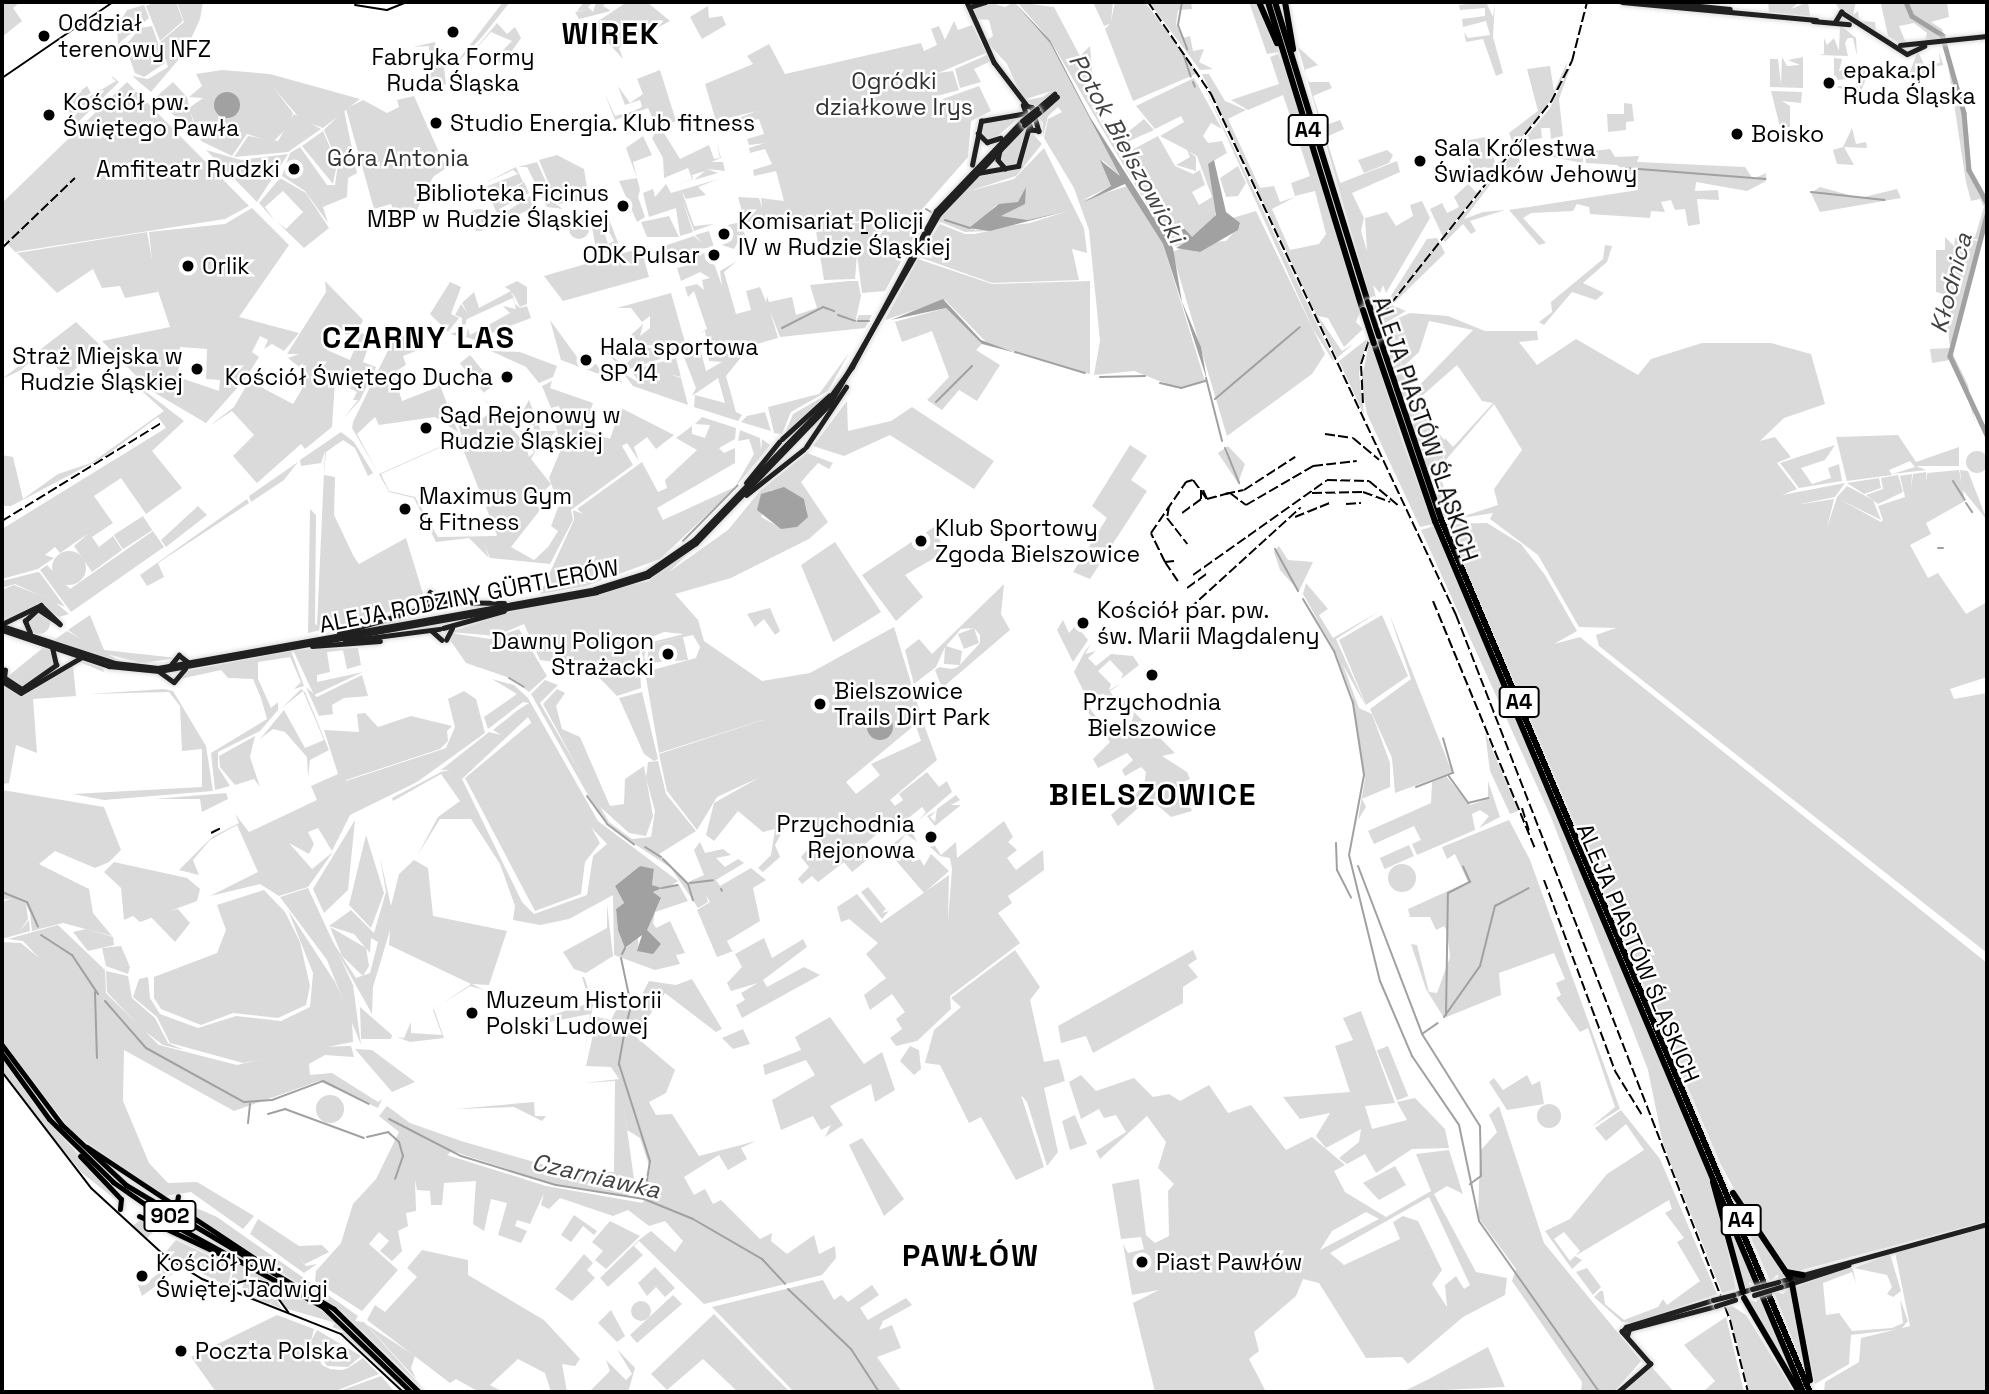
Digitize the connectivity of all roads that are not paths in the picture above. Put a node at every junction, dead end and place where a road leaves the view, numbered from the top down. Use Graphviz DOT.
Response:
graph roads {
  1 [pos="985,2"];
  2 [pos="1259,2"];
  3 [pos="1268,2"];
  4 [pos="1275,2"];
  5 [pos="1284,2"];
  6 [pos="1622,2"];
  7 [pos="1659,2"];
  8 [pos="973,4"];
  9 [pos="1744,13"];
  10 [pos="1834,19"];
  11 [pos="1843,20"];
  12 [pos="1987,36"];
  13 [pos="1294,76"];
  14 [pos="1056,96"];
  15 [pos="1023,108"];
  16 [pos="1027,126"];
  17 [pos="977,132"];
  18 [pos="1004,139"];
  19 [pos="1006,169"];
  20 [pos="968,174"];
  21 [pos="933,219"];
  22 [pos="1377,340"];
  23 [pos="851,376"];
  24 [pos="838,389"];
  25 [pos="796,439"];
  26 [pos="735,501"];
  27 [pos="452,602"];
  28 [pos="517,605"];
  29 [pos="421,607"];
  30 [pos="57,620"];
  31 [pos="66,620"];
  32 [pos="2,626"];
  33 [pos="456,626"];
  34 [pos="55,628"];
  35 [pos="428,631"];
  36 [pos="395,637"];
  37 [pos="32,638"];
  38 [pos="330,639"];
  39 [pos="50,644"];
  40 [pos="307,645"];
  41 [pos="82,657"];
  42 [pos="192,663"];
  43 [pos="170,666"];
  44 [pos="187,667"];
  45 [pos="5,670"];
  46 [pos="159,671"];
  47 [pos="2,678"];
  48 [pos="2,1045"];
  49 [pos="2,1054"];
  50 [pos="1695,1131"];
  51 [pos="64,1132"];
  52 [pos="1715,1160"];
  53 [pos="178,1196"];
  54 [pos="120,1209"];
  55 [pos="181,1212"];
  56 [pos="139,1216"];
  57 [pos="1987,1224"];
  58 [pos="1892,1251"];
  59 [pos="243,1263"];
  60 [pos="276,1274"];
  61 [pos="1803,1275"];
  62 [pos="1738,1278"];
  63 [pos="1789,1280"];
  64 [pos="1763,1281"];
  65 [pos="1748,1294"];
  66 [pos="1734,1297"];
  67 [pos="1750,1309"];
  68 [pos="411,1392"];
  69 [pos="419,1392"];
  70 [pos="1618,1392"];
  71 [pos="1801,1392"];
  72 [pos="1811,1392"];
  1 -- 8 [label="main road"];
  2 -- 13 [label="highway"];
  3 -- 13 [label="highway, ALEJA PIASTÓW ŚLĄSKICH / A4"];
  4 -- 13 [label="highway, ALEJA PIASTÓW ŚLĄSKICH / A4"];
  5 -- 13 [label="highway"];
  6 -- 9 [label="main road"];
  7 -- 9 [label="main road"];
  8 -- 15 [label="main road"];
  9 -- 10 [label="main road"];
  10 -- 11 [label="main road"];
  10 -- 11 [label="main road"];
  11 -- 12 [label="main road"];
  13 -- 22 [label="highway, ALEJA PIASTÓW ŚLĄSKICH / A4, bridge"];
  13 -- 22 [label="highway, ALEJA PIASTÓW ŚLĄSKICH / A4, bridge"];
  14 -- 16 [label="main road, ALEJA RODZINY GÜRTLERÓW, bridge"];
  15 -- 16 [label="main road"];
  15 -- 16 [label="main road"];
  15 -- 17 [label="main road"];
  16 -- 18 [label="main road, ALEJA RODZINY GÜRTLERÓW"];
  16 -- 19 [label="main road"];
  17 -- 18 [label="main road"];
  17 -- 20 [label="main road"];
  18 -- 19 [label="main road"];
  18 -- 20 [label="main road, ALEJA RODZINY GÜRTLERÓW"];
  19 -- 20 [label="main road"];
  20 -- 21 [label="main road, ALEJA RODZINY GÜRTLERÓW"];
  21 -- 23 [label="main road, ALEJA RODZINY GÜRTLERÓW"];
  21 -- 24 [label="main road, ALEJA RODZINY GÜRTLERÓW"];
  22 -- 50 [label="highway, ALEJA PIASTÓW ŚLĄSKICH / A4"];
  22 -- 52 [label="highway, ALEJA PIASTÓW ŚLĄSKICH / A4"];
  23 -- 25 [label="main road, ALEJA RODZINY GÜRTLERÓW"];
  23 -- 26 [label="main road"];
  24 -- 25 [label="main road, ALEJA RODZINY GÜRTLERÓW"];
  24 -- 26 [label="main road"];
  25 -- 26 [label="main road, ALEJA RODZINY GÜRTLERÓW"];
  26 -- 28 [label="main road, ALEJA RODZINY GÜRTLERÓW"];
  27 -- 28 [label="main road"];
  27 -- 29 [label="main road"];
  27 -- 29 [label="main road"];
  28 -- 33 [label="main road"];
  28 -- 38 [label="main road, ALEJA RODZINY GÜRTLERÓW"];
  29 -- 38 [label="main road"];
  30 -- 31 [label="main road"];
  30 -- 32 [label="main road"];
  30 -- 34 [label="main road"];
  30 -- 37 [label="main road"];
  32 -- 37 [label="main road, ALEJA RODZINY GÜRTLERÓW"];
  33 -- 35 [label="main road"];
  33 -- 35 [label="main road"];
  35 -- 36 [label="main road"];
  36 -- 38 [label="main road"];
  36 -- 40 [label="main road"];
  37 -- 39 [label="main road, ALEJA RODZINY GÜRTLERÓW"];
  38 -- 40 [label="main road, ALEJA RODZINY GÜRTLERÓW"];
  38 -- 42 [label="main road, ALEJA RODZINY GÜRTLERÓW"];
  39 -- 41 [label="main road, ALEJA RODZINY GÜRTLERÓW"];
  39 -- 43 [label="main road, ALEJA RODZINY GÜRTLERÓW"];
  39 -- 47 [label="main road"];
  40 -- 44 [label="main road, ALEJA RODZINY GÜRTLERÓW"];
  41 -- 46 [label="main road, ALEJA RODZINY GÜRTLERÓW"];
  41 -- 47 [label="main road"];
  42 -- 43 [label="main road, ALEJA RODZINY GÜRTLERÓW"];
  42 -- 43 [label="main road"];
  44 -- 46 [label="main road, ALEJA RODZINY GÜRTLERÓW"];
  44 -- 46 [label="main road"];
  45 -- 47 [label="main road"];
  48 -- 51 [label="main road, 902"];
  49 -- 51 [label="main road, 902"];
  50 -- 62 [label="highway"];
  50 -- 64 [label="highway, ALEJA PIASTÓW ŚLĄSKICH / A4"];
  51 -- 54 [label="main road"];
  51 -- 55 [label="main road"];
  51 -- 59 [label="main road, 902"];
  51 -- 60 [label="main road, 902"];
  52 -- 63 [label="highway"];
  52 -- 64 [label="highway, ALEJA PIASTÓW ŚLĄSKICH / A4"];
  53 -- 55 [label="main road"];
  55 -- 60 [label="main road"];
  56 -- 59 [label="main road"];
  57 -- 58 [label="main road"];
  58 -- 61 [label="main road"];
  58 -- 63 [label="main road"];
  59 -- 68 [label="main road, 902"];
  60 -- 69 [label="main road, 902"];
  61 -- 63 [label="highway"];
  62 -- 65 [label="highway"];
  62 -- 66 [label="highway"];
  63 -- 65 [label="main road, bridge"];
  63 -- 72 [label="highway"];
  64 -- 71 [label="highway, A4"];
  64 -- 72 [label="highway, A4"];
  65 -- 66 [label="main road"];
  65 -- 67 [label="highway"];
  66 -- 67 [label="highway"];
  66 -- 70 [label="main road, bridge"];
  67 -- 71 [label="highway"];
}
